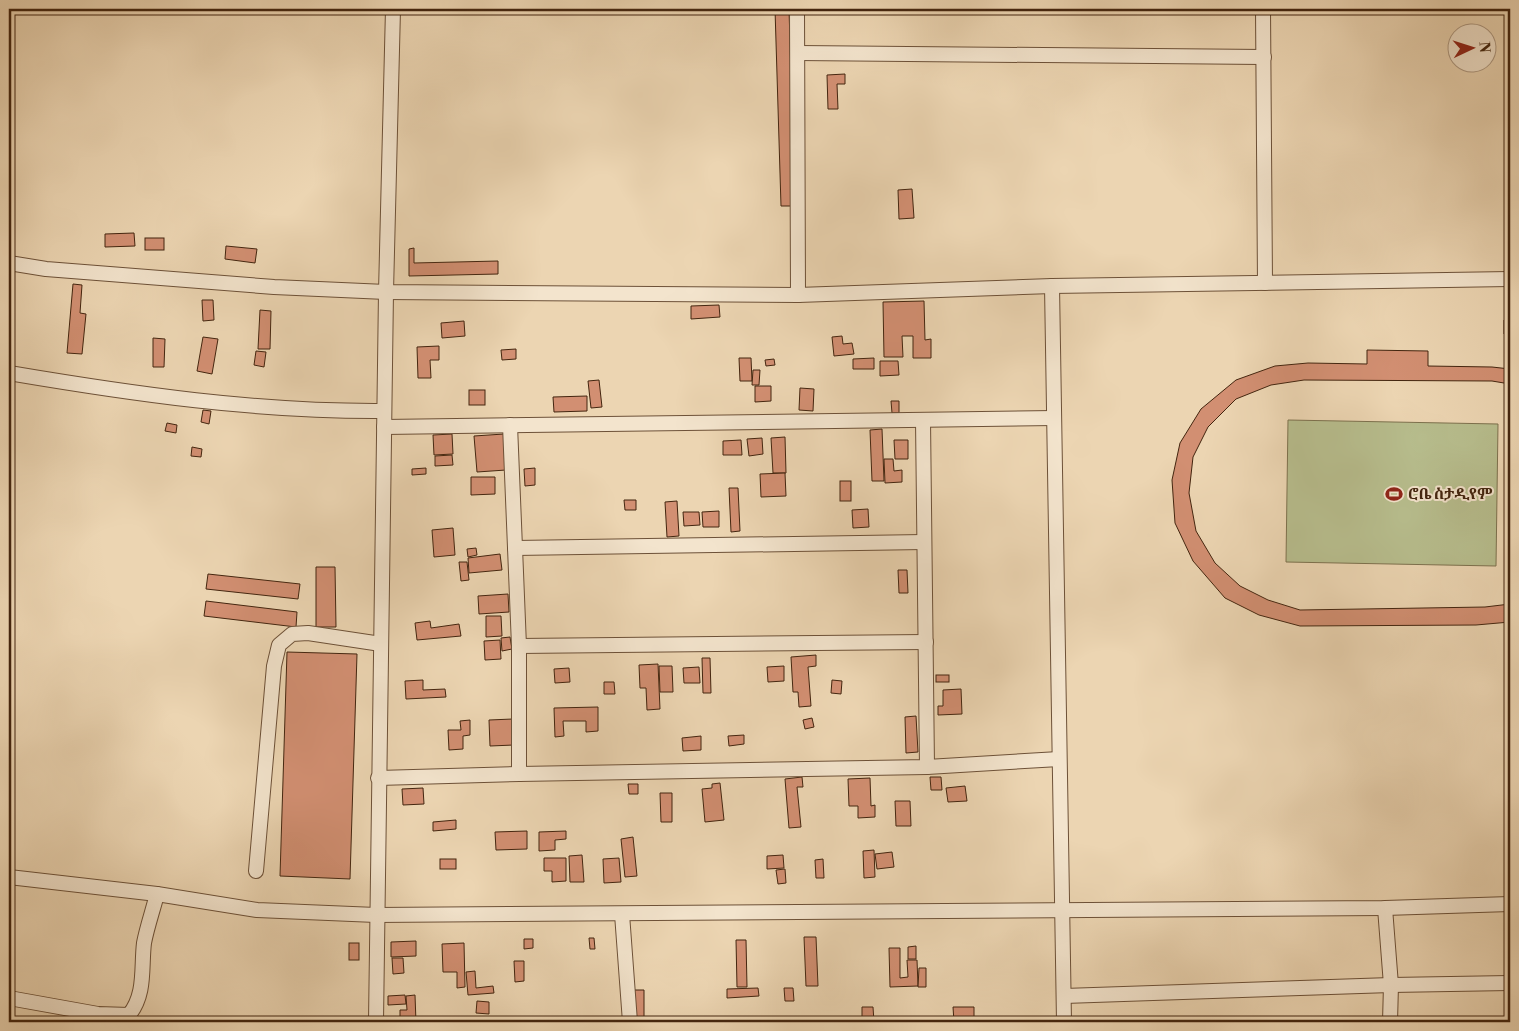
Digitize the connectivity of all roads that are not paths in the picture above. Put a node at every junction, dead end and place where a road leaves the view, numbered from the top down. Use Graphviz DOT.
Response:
graph roads {
  1 [pos="393,9"];
  2 [pos="798,9"];
  3 [pos="1263,9"];
  4 [pos="798,53"];
  5 [pos="1264,57"];
  6 [pos="9,263"];
  7 [pos="1510,280"];
  8 [pos="1265,283"];
  9 [pos="1052,286"];
  10 [pos="386,292"];
  11 [pos="798,295"];
  12 [pos="9,373"];
  13 [pos="384,410"];
  14 [pos="1054,418"];
  15 [pos="923,420"];
  16 [pos="510,425"];
  17 [pos="384,426"];
  18 [pos="924,542"];
  19 [pos="515,548"];
  20 [pos="926,642"];
  21 [pos="381,644"];
  22 [pos="519,646"];
  23 [pos="1059,759"];
  24 [pos="927,767"];
  25 [pos="519,774"];
  26 [pos="378,778"];
  27 [pos="256,871"];
  28 [pos="9,877"];
  29 [pos="156,894"];
  30 [pos="1510,904"];
  31 [pos="1385,908"];
  32 [pos="1062,911"];
  33 [pos="622,914"];
  34 [pos="376,916"];
  35 [pos="1510,983"];
  36 [pos="1391,985"];
  37 [pos="1064,996"];
  38 [pos="9,998"];
  39 [pos="376,1022"];
  40 [pos="630,1022"];
  41 [pos="1064,1022"];
  42 [pos="1390,1022"];
  1 -- 10 [label="street"];
  2 -- 4 [label="street"];
  3 -- 5 [label="street"];
  4 -- 5 [label="street"];
  4 -- 11 [label="street"];
  5 -- 8 [label="street"];
  6 -- 10 [label="street"];
  7 -- 8 [label="street"];
  8 -- 9 [label="street"];
  9 -- 11 [label="street"];
  9 -- 14 [label="street"];
  10 -- 11 [label="street"];
  10 -- 13 [label="street"];
  12 -- 13 [label="street"];
  13 -- 17 [label="street"];
  14 -- 15 [label="street"];
  14 -- 23 [label="street"];
  15 -- 16 [label="street"];
  15 -- 18 [label="street"];
  16 -- 17 [label="street"];
  16 -- 19 [label="street"];
  17 -- 21 [label="street"];
  18 -- 19 [label="street"];
  18 -- 20 [label="street"];
  19 -- 22 [label="street"];
  20 -- 22 [label="street"];
  20 -- 24 [label="street"];
  21 -- 26 [label="street"];
  21 -- 27 [label="street"];
  22 -- 25 [label="street"];
  23 -- 24 [label="street"];
  23 -- 32 [label="street"];
  24 -- 25 [label="street"];
  25 -- 26 [label="street"];
  26 -- 34 [label="street"];
  28 -- 29 [label="street"];
  29 -- 34 [label="street"];
  29 -- 38 [label="street"];
  30 -- 31 [label="street"];
  31 -- 32 [label="street"];
  31 -- 36 [label="street"];
  32 -- 33 [label="street"];
  32 -- 37 [label="street"];
  33 -- 34 [label="street"];
  33 -- 40 [label="street"];
  34 -- 39 [label="street"];
  35 -- 36 [label="street"];
  36 -- 37 [label="street"];
  36 -- 42 [label="street"];
  37 -- 41 [label="street"];
}
